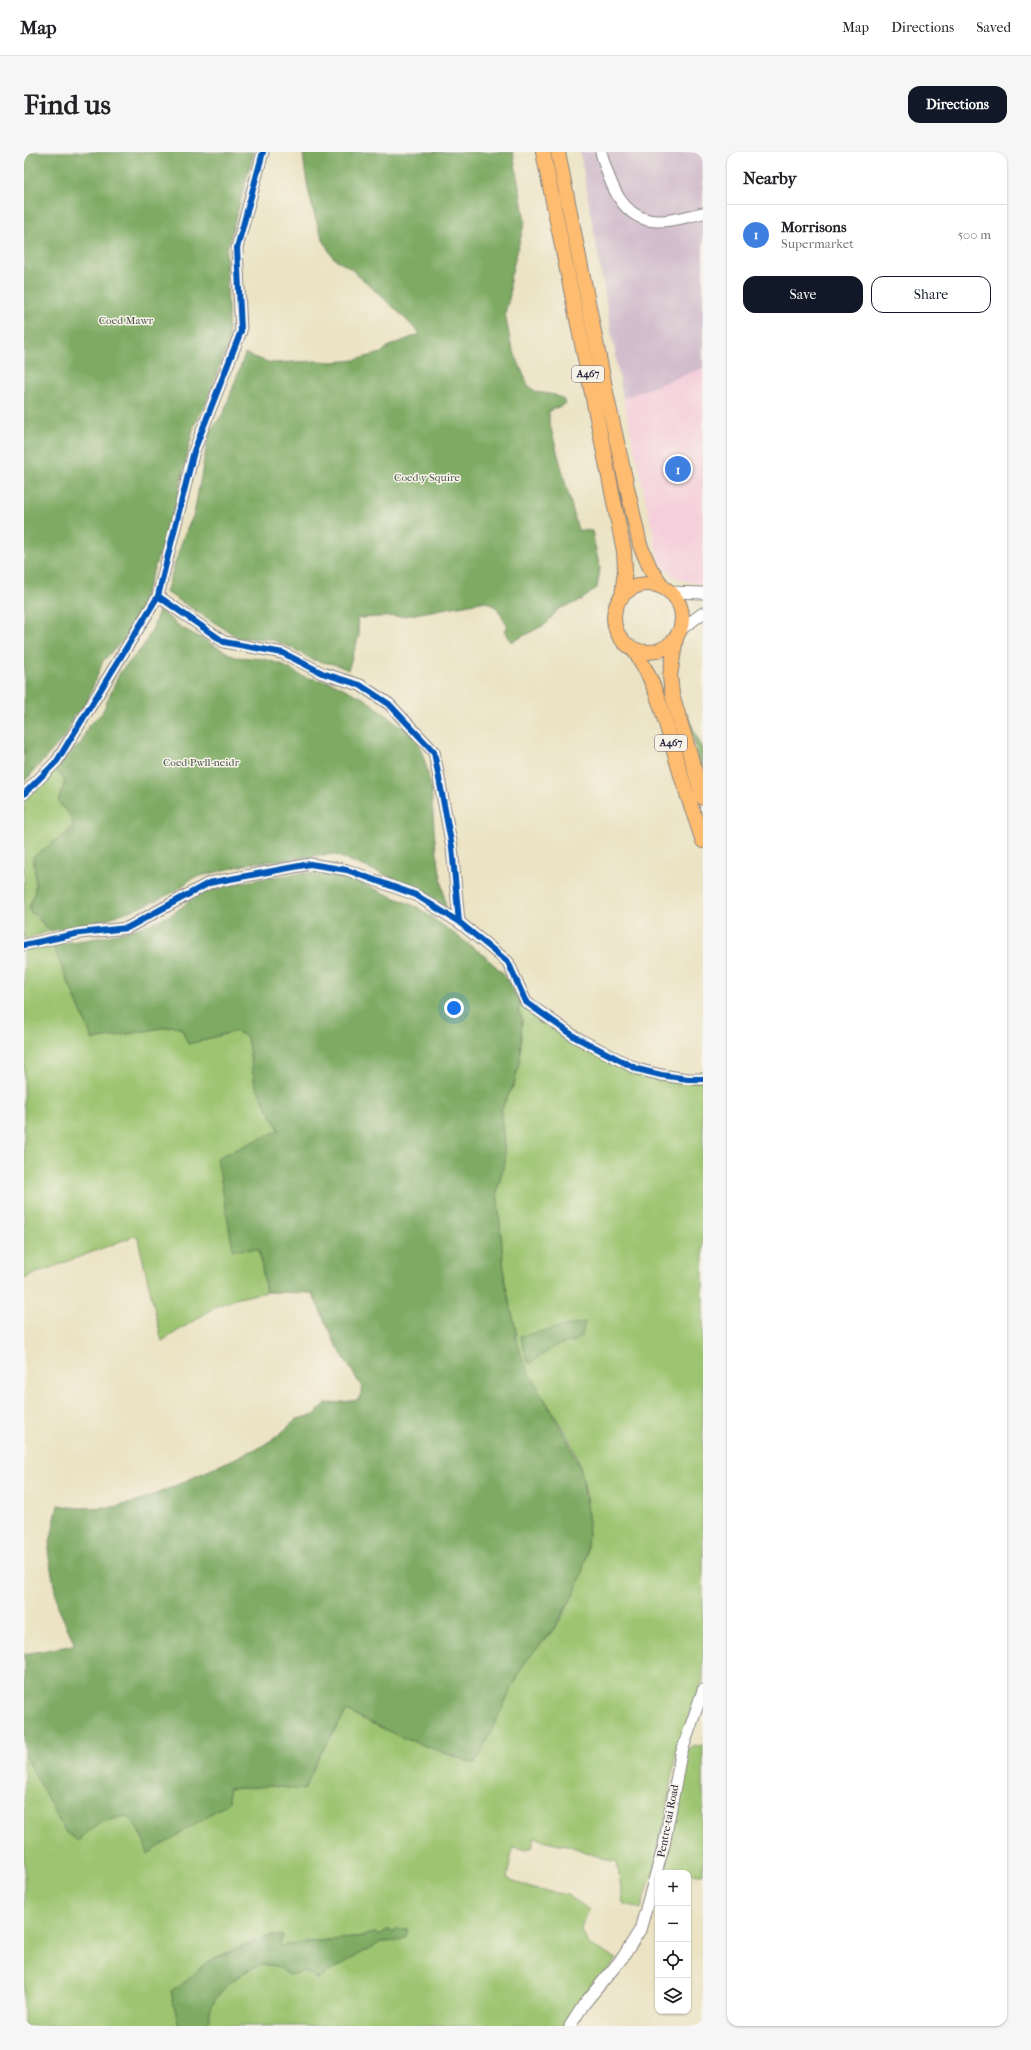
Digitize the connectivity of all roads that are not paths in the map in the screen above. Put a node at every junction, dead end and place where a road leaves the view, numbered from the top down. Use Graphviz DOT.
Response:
graph roads {
  1 [pos="263,152"];
  2 [pos="543,152"];
  3 [pos="558,152"];
  4 [pos="601,152"];
  5 [pos="703,213"];
  6 [pos="667,590"];
  7 [pos="703,593"];
  8 [pos="158,596"];
  9 [pos="622,597"];
  10 [pos="703,613"];
  11 [pos="678,634"];
  12 [pos="633,649"];
  13 [pos="24,794"];
  14 [pos="703,798"];
  15 [pos="703,841"];
  16 [pos="459,922"];
  17 [pos="24,945"];
  18 [pos="703,1078"];
  19 [pos="703,1690"];
  20 [pos="570,2026"];
  1 -- 8 [label="street"];
  2 -- 9 [label="main road, A467"];
  3 -- 6 [label="main road, A467"];
  4 -- 5 [label="street"];
  6 -- 7 [label="street"];
  6 -- 9 [label="main road"];
  6 -- 11 [label="main road"];
  8 -- 13 [label="street"];
  8 -- 16 [label="street"];
  9 -- 12 [label="main road"];
  10 -- 11 [label="street"];
  11 -- 12 [label="main road"];
  11 -- 14 [label="main road, A467"];
  12 -- 15 [label="main road, A467"];
  16 -- 17 [label="street"];
  16 -- 18 [label="street"];
  19 -- 20 [label="street, Pentre-tai Road"];
}
